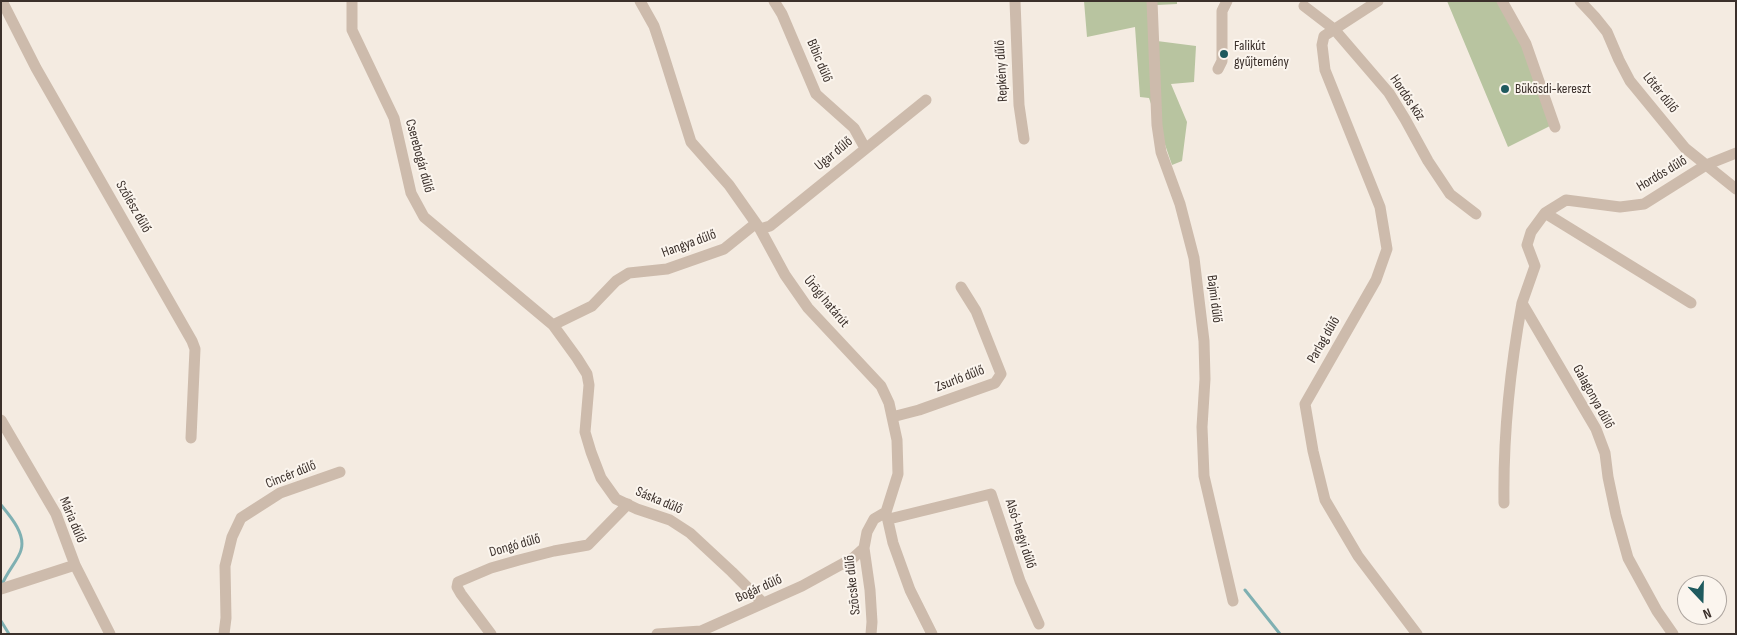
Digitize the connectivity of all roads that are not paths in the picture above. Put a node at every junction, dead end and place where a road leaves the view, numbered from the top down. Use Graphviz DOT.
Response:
graph roads {
  1 [pos="2,1"];
  2 [pos="352,1"];
  3 [pos="640,1"];
  4 [pos="774,1"];
  5 [pos="1015,1"];
  6 [pos="1152,1"];
  7 [pos="1227,1"];
  8 [pos="1378,1"];
  9 [pos="1502,1"];
  10 [pos="1580,1"];
  11 [pos="1303,4"];
  12 [pos="1334,29"];
  13 [pos="1323,41"];
  14 [pos="1218,69"];
  15 [pos="926,100"];
  16 [pos="1555,127"];
  17 [pos="1024,139"];
  18 [pos="865,148"];
  19 [pos="1736,153"];
  20 [pos="1706,165"];
  21 [pos="1736,189"];
  22 [pos="1545,213"];
  23 [pos="1476,214"];
  24 [pos="758,226"];
  25 [pos="961,287"];
  26 [pos="1522,304"];
  27 [pos="1691,304"];
  28 [pos="553,325"];
  29 [pos="892,417"];
  30 [pos="1,420"];
  31 [pos="191,438"];
  32 [pos="340,472"];
  33 [pos="1504,503"];
  34 [pos="628,504"];
  35 [pos="887,516"];
  36 [pos="864,548"];
  37 [pos="75,565"];
  38 [pos="3,588"];
  39 [pos="1232,601"];
  40 [pos="763,602"];
  41 [pos="1040,624"];
  42 [pos="109,633"];
  43 [pos="224,634"];
  44 [pos="491,634"];
  45 [pos="657,634"];
  46 [pos="871,634"];
  47 [pos="932,634"];
  48 [pos="1417,634"];
  49 [pos="1673,634"];
  1 -- 31 [label="street, Szőlész dűlő"];
  2 -- 28 [label="street, Cserebogár dűlő"];
  3 -- 24 [label="street, Ürögi határút"];
  4 -- 18 [label="street, Bíbic dűlő"];
  5 -- 17 [label="street, Repkény dűlő"];
  6 -- 39 [label="street, Bajmi dűlő"];
  7 -- 14 [label="street"];
  8 -- 12 [label="street"];
  9 -- 16 [label="street"];
  10 -- 20 [label="street, Lőtér dűlő"];
  11 -- 12 [label="street, Hordós köz"];
  11 -- 13 [label="street"];
  12 -- 13 [label="street"];
  12 -- 23 [label="street, Hordós köz"];
  13 -- 48 [label="street, Parlag dűlő"];
  15 -- 18 [label="street, Ugar dűlő"];
  18 -- 24 [label="street, Ugar dűlő"];
  19 -- 20 [label="street, Hordós dűlő"];
  20 -- 21 [label="street, Lőtér dűlő"];
  20 -- 22 [label="street, Hordós dűlő"];
  22 -- 26 [label="street, Hordós dűlő"];
  22 -- 27 [label="street"];
  24 -- 28 [label="street, Hangya dűlő"];
  24 -- 29 [label="street, Ürögi határút"];
  25 -- 29 [label="street, Zsurló dűlő"];
  26 -- 33 [label="street"];
  26 -- 49 [label="street, Galagonya dűlő"];
  28 -- 34 [label="street, Sáska dűlő"];
  29 -- 35 [label="street, Ürögi határút"];
  30 -- 37 [label="street, Mária dűlő"];
  32 -- 43 [label="street, Cincér dűlő"];
  34 -- 40 [label="street, Sáska dűlő"];
  34 -- 44 [label="street, Dongó dűlő"];
  35 -- 36 [label="street, Szöcske dűlő"];
  35 -- 41 [label="street, Alsó-hegyi dűlő"];
  35 -- 47 [label="street, Ürögi határút"];
  36 -- 40 [label="street, Bogár dűlő"];
  36 -- 46 [label="street, Szöcske dűlő"];
  37 -- 38 [label="street"];
  37 -- 42 [label="street, Mária dűlő"];
  40 -- 45 [label="street, Bogár dűlő"];
}
